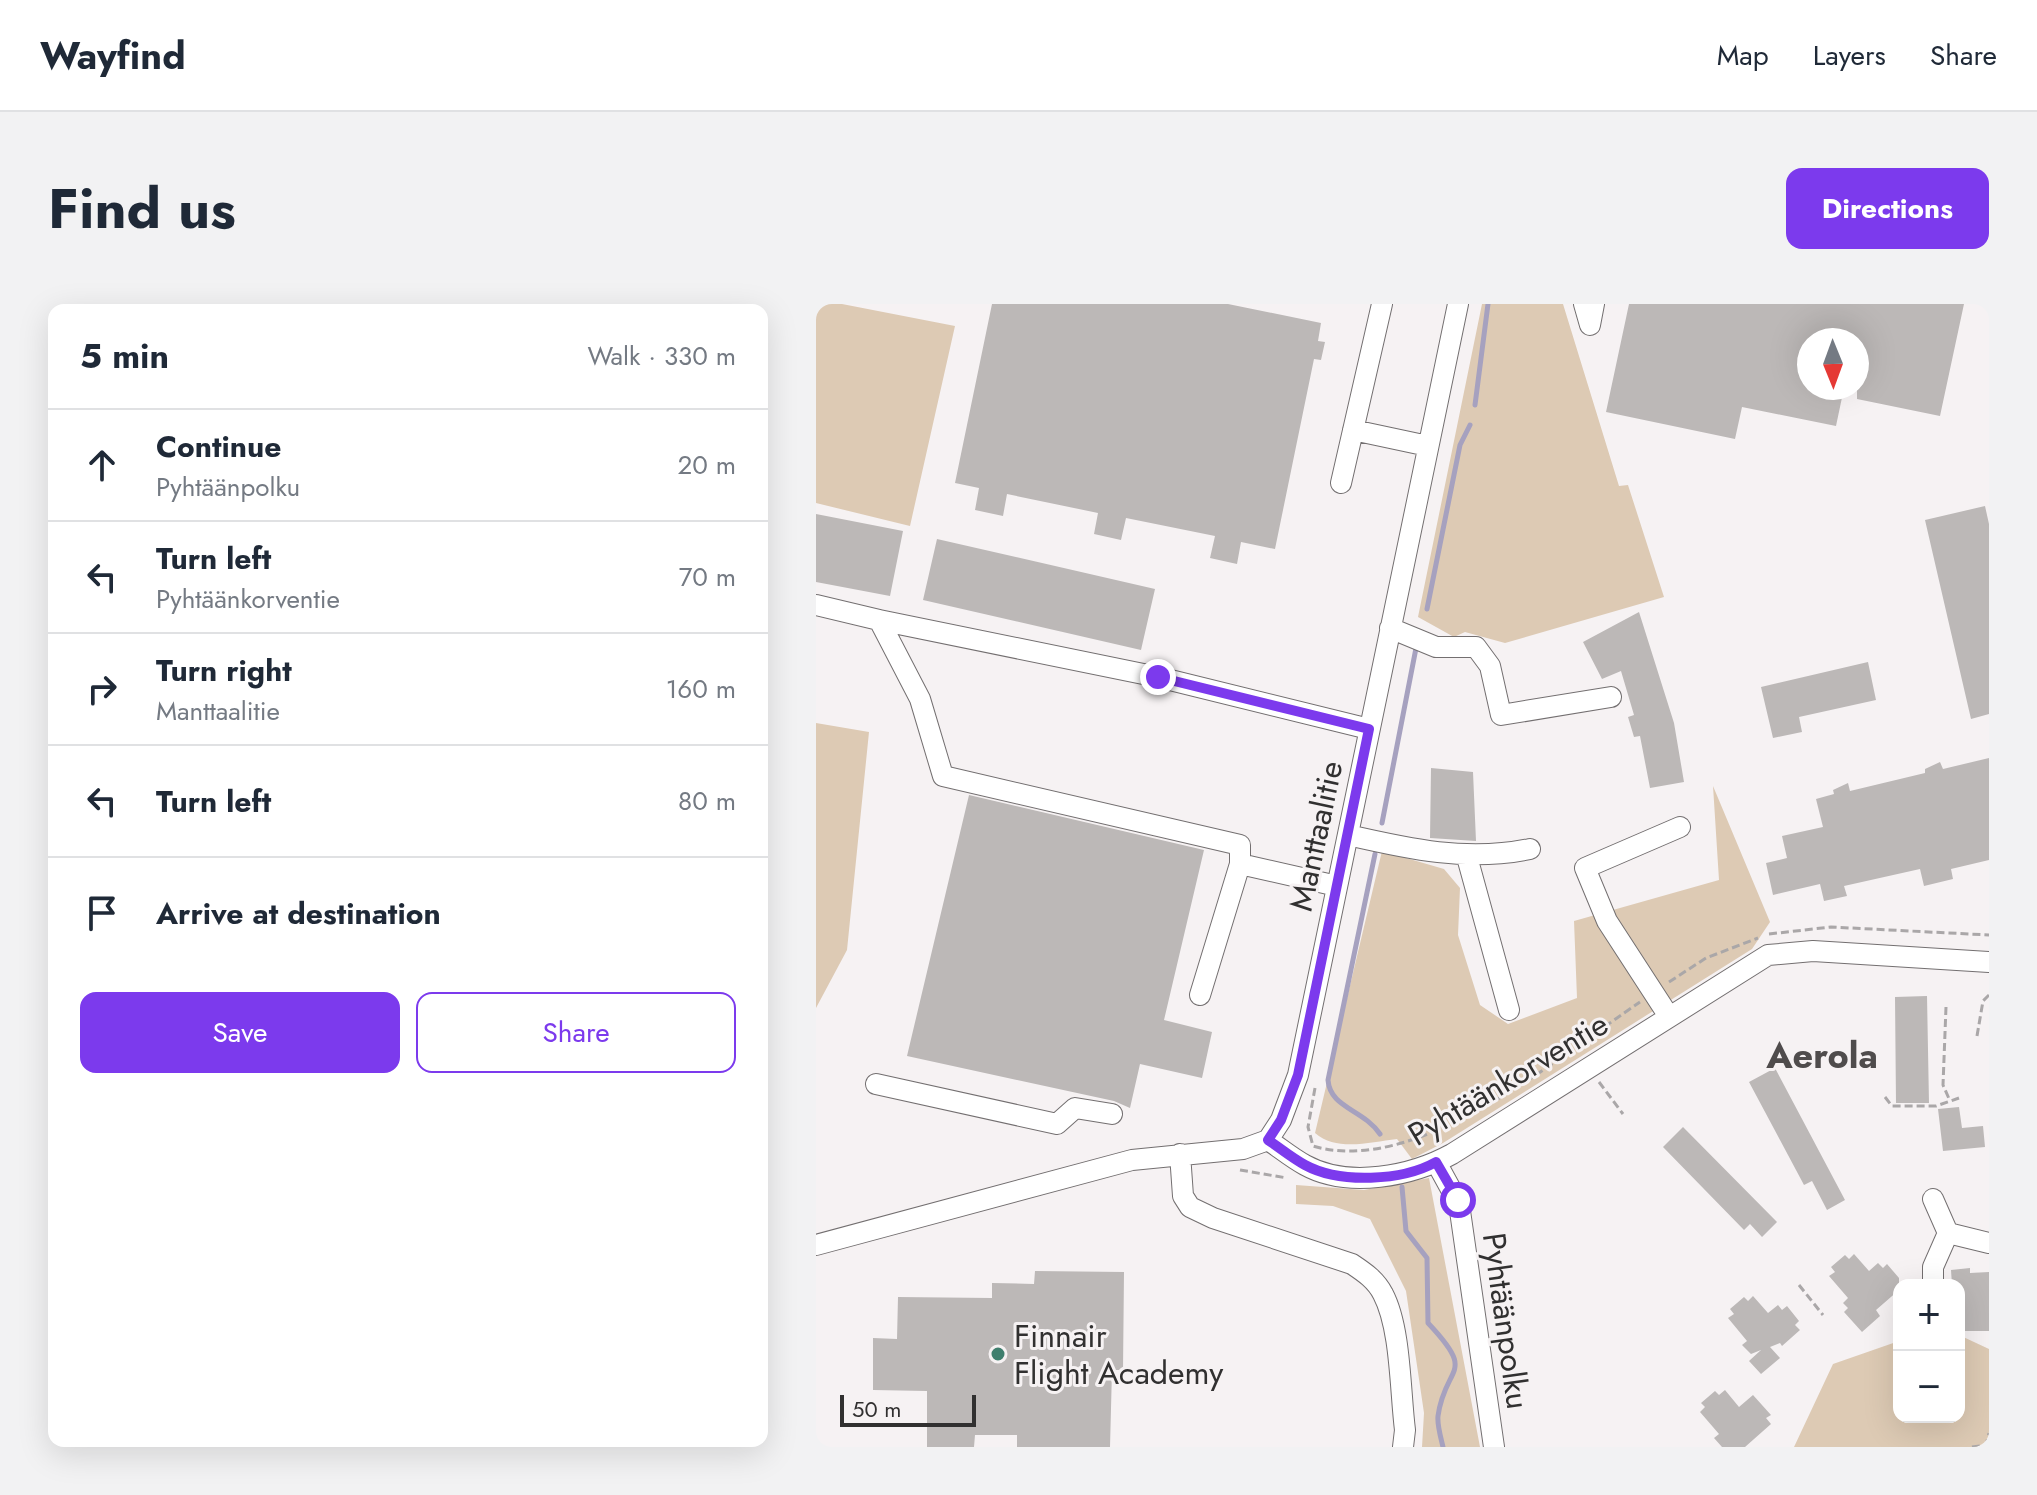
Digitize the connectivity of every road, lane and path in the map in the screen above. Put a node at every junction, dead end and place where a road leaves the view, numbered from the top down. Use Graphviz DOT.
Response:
graph roads {
  1 [pos="1382,304"];
  2 [pos="1458,304"];
  3 [pos="1584,304"];
  4 [pos="1594,304"];
  5 [pos="1353,430"];
  6 [pos="1428,446"];
  7 [pos="1341,483"];
  8 [pos="816,605"];
  9 [pos="879,620"];
  10 [pos="1390,628"];
  11 [pos="1611,697"];
  12 [pos="1369,729"];
  13 [pos="1680,827"];
  14 [pos="1348,835"];
  15 [pos="1530,849"];
  16 [pos="1467,857"];
  17 [pos="1240,864"];
  18 [pos="1337,886"];
  19 [pos="1989,962"];
  20 [pos="1200,995"];
  21 [pos="1989,995"];
  22 [pos="1946,1007"];
  23 [pos="1509,1010"];
  24 [pos="1668,1015"];
  25 [pos="1977,1036"];
  26 [pos="876,1084"];
  27 [pos="1885,1097"];
  28 [pos="1959,1098"];
  29 [pos="1950,1101"];
  30 [pos="1112,1114"];
  31 [pos="1268,1140"];
  32 [pos="1180,1154"];
  33 [pos="1436,1162"];
  34 [pos="1233,1170"];
  35 [pos="1301,1180"];
  36 [pos="1933,1199"];
  37 [pos="1948,1233"];
  38 [pos="1989,1243"];
  39 [pos="816,1245"];
  40 [pos="1933,1279"];
  41 [pos="1799,1285"];
  42 [pos="1823,1315"];
  43 [pos="1989,1433"];
  44 [pos="1403,1447"];
  45 [pos="1494,1447"];
  46 [pos="1972,1447"];
  1 -- 5 [label="street"];
  2 -- 6 [label="street, Manttaalitie"];
  3 -- 4 [label="street"];
  5 -- 6 [label="street"];
  5 -- 7 [label="street"];
  6 -- 10 [label="street, Manttaalitie"];
  8 -- 9 [label="street"];
  9 -- 12 [label="street"];
  9 -- 17 [label="street"];
  10 -- 11 [label="street"];
  10 -- 12 [label="street, Manttaalitie"];
  12 -- 14 [label="street, Manttaalitie"];
  13 -- 24 [label="street"];
  14 -- 16 [label="street"];
  14 -- 18 [label="street, Manttaalitie"];
  15 -- 16 [label="street"];
  16 -- 23 [label="street"];
  17 -- 18 [label="street"];
  17 -- 20 [label="street"];
  18 -- 31 [label="street, Manttaalitie"];
  19 -- 24 [label="street, Pyhtäänkorventie"];
  21 -- 25 [label="path"];
  22 -- 29 [label="path"];
  24 -- 33 [label="street, Pyhtäänkorventie"];
  26 -- 30 [label="street"];
  27 -- 29 [label="path"];
  28 -- 29 [label="path"];
  31 -- 32 [label="street"];
  31 -- 33 [label="street, Pyhtäänkorventie"];
  32 -- 39 [label="street"];
  32 -- 44 [label="street"];
  33 -- 45 [label="street, Pyhtäänpolku"];
  34 -- 35 [label="path"];
  36 -- 37 [label="street"];
  37 -- 38 [label="street"];
  37 -- 40 [label="street"];
  41 -- 42 [label="path"];
  43 -- 46 [label="path"];
}
